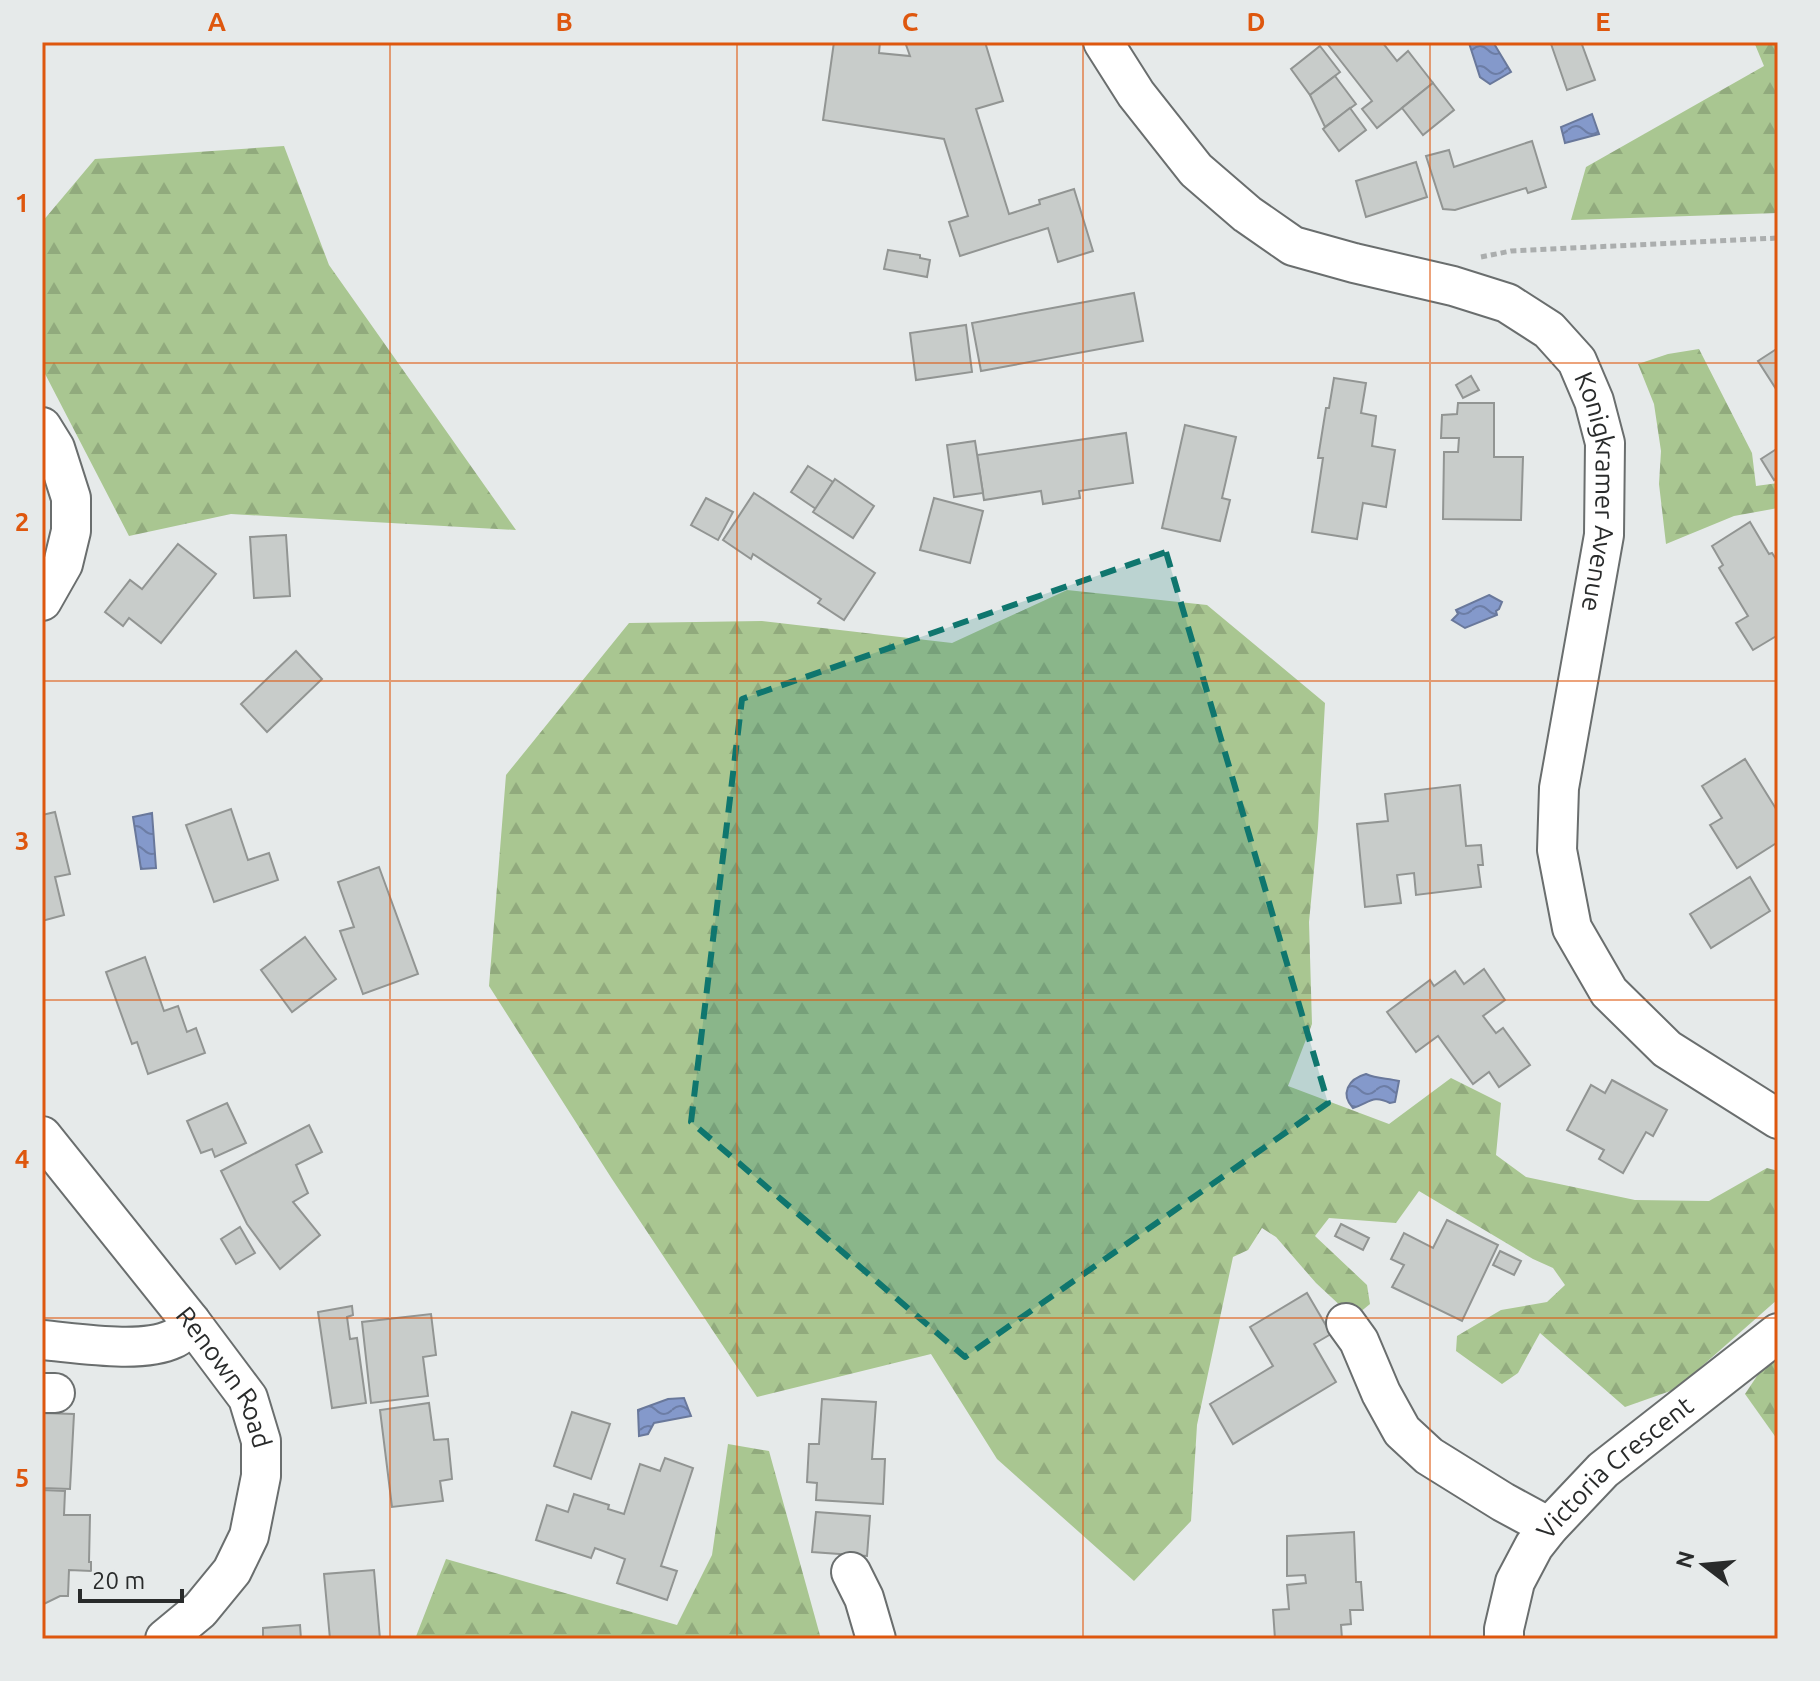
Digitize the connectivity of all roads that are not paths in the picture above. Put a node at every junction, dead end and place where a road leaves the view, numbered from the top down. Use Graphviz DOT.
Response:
graph roads {
  1 [pos="1103,42"];
  2 [pos="42,427"];
  3 [pos="42,601"];
  4 [pos="1778,1119"];
  5 [pos="42,1136"];
  6 [pos="191,1322"];
  7 [pos="1346,1323"];
  8 [pos="1778,1333"];
  9 [pos="42,1340"];
  10 [pos="1549,1527"];
  11 [pos="851,1572"];
  12 [pos="165,1639"];
  13 [pos="876,1639"];
  14 [pos="1504,1639"];
  1 -- 4 [label="street, Konigkramer Avenue"];
  2 -- 3 [label="street"];
  5 -- 6 [label="street, Renown Road"];
  6 -- 9 [label="street"];
  6 -- 12 [label="street, Renown Road"];
  7 -- 10 [label="street"];
  8 -- 10 [label="street, Victoria Crescent"];
  10 -- 14 [label="street, Victoria Crescent"];
  11 -- 13 [label="street"];
}
